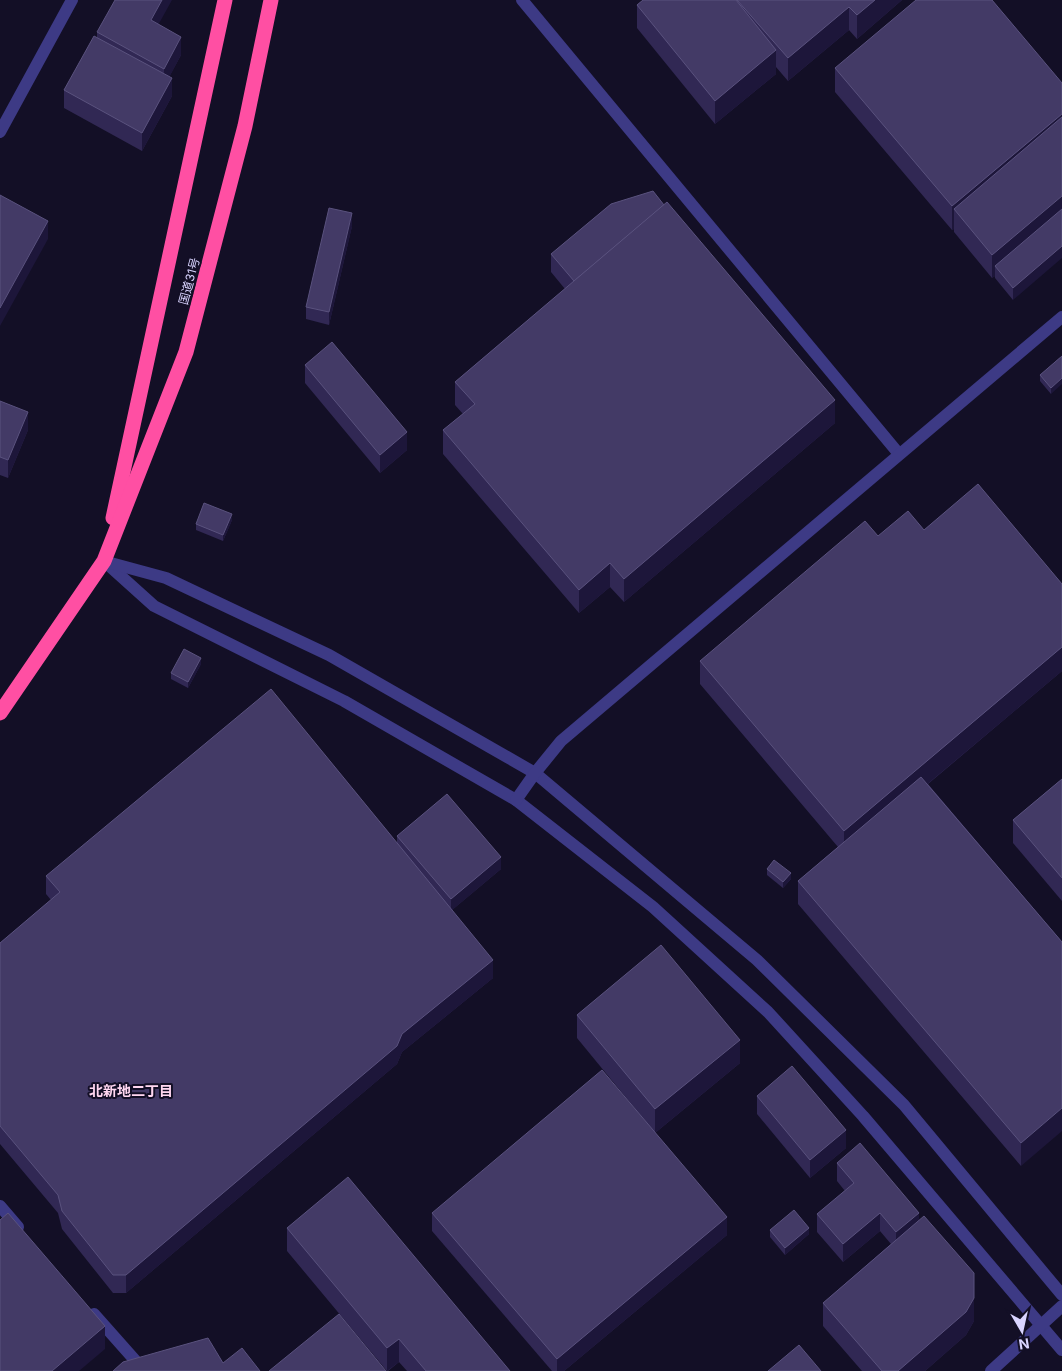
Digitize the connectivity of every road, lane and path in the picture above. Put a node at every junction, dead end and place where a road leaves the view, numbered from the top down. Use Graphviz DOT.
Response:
graph roads {
  1 [pos="72,0"];
  2 [pos="225,0"];
  3 [pos="270,0"];
  4 [pos="522,0"];
  5 [pos="0,132"];
  6 [pos="1062,317"];
  7 [pos="899,454"];
  8 [pos="104,561"];
  9 [pos="0,713"];
  10 [pos="535,773"];
  11 [pos="516,800"];
  12 [pos="0,1206"];
  13 [pos="23,1233"];
  14 [pos="1062,1295"];
  15 [pos="1062,1306"];
  16 [pos="89,1308"];
  17 [pos="1041,1325"];
  18 [pos="1062,1350"];
  19 [pos="141,1367"];
  20 [pos="991,1371"];
  1 -- 5 [label="street"];
  2 -- 8 [label="highway, 国道31号"];
  3 -- 8 [label="highway, 国道31号"];
  4 -- 7 [label="street"];
  6 -- 7 [label="street"];
  7 -- 10 [label="street"];
  8 -- 9 [label="highway, 国道31号"];
  8 -- 10 [label="street"];
  8 -- 11 [label="street"];
  10 -- 11 [label="street"];
  10 -- 14 [label="street"];
  11 -- 17 [label="street"];
  12 -- 13 [label="street"];
  15 -- 17 [label="street"];
  16 -- 19 [label="street"];
  17 -- 18 [label="street"];
  17 -- 20 [label="street"];
}
